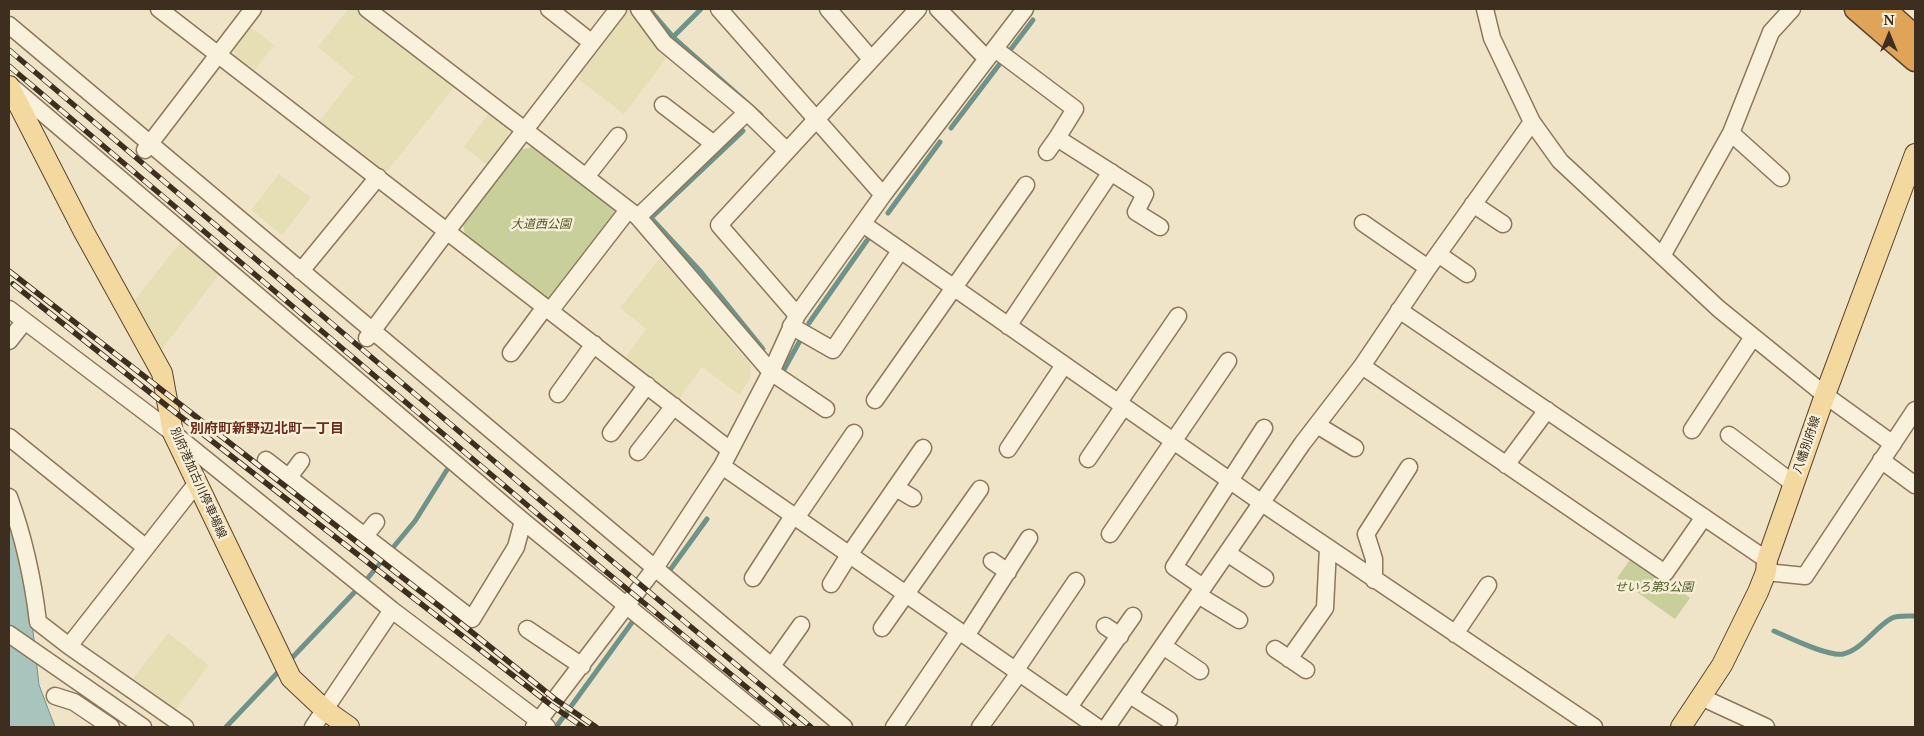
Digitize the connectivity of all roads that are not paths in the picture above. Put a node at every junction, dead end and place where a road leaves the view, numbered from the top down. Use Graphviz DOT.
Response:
graph roads {
  1 [pos="159,9"];
  2 [pos="253,9"];
  3 [pos="367,9"];
  4 [pos="548,9"];
  5 [pos="618,9"];
  6 [pos="638,9"];
  7 [pos="719,9"];
  8 [pos="828,9"];
  9 [pos="918,9"];
  10 [pos="938,9"];
  11 [pos="1025,9"];
  12 [pos="1485,9"];
  13 [pos="1792,9"];
  14 [pos="1856,9"];
  15 [pos="1884,9"];
  16 [pos="9,24"];
  17 [pos="1915,37"];
  18 [pos="592,42"];
  19 [pos="218,54"];
  20 [pos="991,54"];
  21 [pos="871,59"];
  22 [pos="1915,60"];
  23 [pos="9,85"];
  24 [pos="663,105"];
  25 [pos="747,112"];
  26 [pos="816,119"];
  27 [pos="1532,122"];
  28 [pos="525,130"];
  29 [pos="1731,133"];
  30 [pos="618,136"];
  31 [pos="1057,138"];
  32 [pos="714,144"];
  33 [pos="148,147"];
  34 [pos="787,151"];
  35 [pos="1047,152"];
  36 [pos="1915,154"];
  37 [pos="1111,172"];
  38 [pos="378,177"];
  39 [pos="586,177"];
  40 [pos="1782,178"];
  41 [pos="1026,185"];
  42 [pos="883,195"];
  43 [pos="1473,204"];
  44 [pos="633,214"];
  45 [pos="1363,223"];
  46 [pos="863,224"];
  47 [pos="1503,224"];
  48 [pos="1160,227"];
  49 [pos="447,231"];
  50 [pos="900,251"];
  51 [pos="1438,254"];
  52 [pos="1662,256"];
  53 [pos="1428,268"];
  54 [pos="301,271"];
  55 [pos="1467,274"];
  56 [pos="954,288"];
  57 [pos="9,309"];
  58 [pos="547,309"];
  59 [pos="1399,310"];
  60 [pos="1178,316"];
  61 [pos="794,320"];
  62 [pos="24,322"];
  63 [pos="1008,326"];
  64 [pos="370,335"];
  65 [pos="1753,337"];
  66 [pos="9,341"];
  67 [pos="594,344"];
  68 [pos="511,353"];
  69 [pos="1228,361"];
  70 [pos="1064,365"];
  71 [pos="1362,366"];
  72 [pos="770,372"];
  73 [pos="647,385"];
  74 [pos="558,394"];
  75 [pos="1825,395"];
  76 [pos="875,400"];
  77 [pos="1121,404"];
  78 [pos="674,406"];
  79 [pos="826,409"];
  80 [pos="1546,410"];
  81 [pos="1915,410"];
  82 [pos="1317,425"];
  83 [pos="1264,428"];
  84 [pos="1692,430"];
  85 [pos="173,433"];
  86 [pos="611,433"];
  87 [pos="1728,435"];
  88 [pos="845,437"];
  89 [pos="9,438"];
  90 [pos="1172,440"];
  91 [pos="1018,442"];
  92 [pos="1893,444"];
  93 [pos="923,448"];
  94 [pos="1355,448"];
  95 [pos="730,450"];
  96 [pos="638,452"];
  97 [pos="1088,459"];
  98 [pos="266,460"];
  99 [pos="1881,460"];
  100 [pos="301,461"];
  101 [pos="1506,465"];
  102 [pos="722,466"];
  103 [pos="1409,467"];
  104 [pos="289,478"];
  105 [pos="1230,480"];
  106 [pos="196,484"];
  107 [pos="1794,484"];
  108 [pos="1915,485"];
  109 [pos="896,488"];
  110 [pos="980,488"];
  111 [pos="9,497"];
  112 [pos="912,498"];
  113 [pos="1262,504"];
  114 [pos="794,517"];
  115 [pos="1704,517"];
  116 [pos="523,520"];
  117 [pos="376,522"];
  118 [pos="1110,534"];
  119 [pos="365,536"];
  120 [pos="1029,538"];
  121 [pos="145,547"];
  122 [pos="1328,548"];
  123 [pos="1227,553"];
  124 [pos="849,555"];
  125 [pos="992,561"];
  126 [pos="1766,566"];
  127 [pos="655,568"];
  128 [pos="1008,572"];
  129 [pos="753,578"];
  130 [pos="1265,578"];
  131 [pos="1374,580"];
  132 [pos="1076,582"];
  133 [pos="831,584"];
  134 [pos="1488,585"];
  135 [pos="1200,591"];
  136 [pos="906,594"];
  137 [pos="625,605"];
  138 [pos="392,610"];
  139 [pos="1133,616"];
  140 [pos="1239,620"];
  141 [pos="801,624"];
  142 [pos="1105,626"];
  143 [pos="882,628"];
  144 [pos="527,629"];
  145 [pos="9,634"];
  146 [pos="962,634"];
  147 [pos="1455,634"];
  148 [pos="1120,636"];
  149 [pos="69,646"];
  150 [pos="1163,646"];
  151 [pos="1275,649"];
  152 [pos="1290,659"];
  153 [pos="582,666"];
  154 [pos="772,666"];
  155 [pos="1306,670"];
  156 [pos="1200,671"];
  157 [pos="1017,672"];
  158 [pos="55,696"];
  159 [pos="1130,696"];
  160 [pos="1701,697"];
  161 [pos="1070,707"];
  162 [pos="325,710"];
  163 [pos="1169,720"];
  164 [pos="540,725"];
  165 [pos="111,727"];
  166 [pos="144,727"];
  167 [pos="185,727"];
  168 [pos="312,727"];
  169 [pos="349,727"];
  170 [pos="775,727"];
  171 [pos="844,727"];
  172 [pos="894,727"];
  173 [pos="980,727"];
  174 [pos="1097,727"];
  175 [pos="1108,727"];
  176 [pos="1594,727"];
  177 [pos="1681,727"];
  178 [pos="1766,727"];
  1 -- 19 [label="street"];
  2 -- 19 [label="street"];
  3 -- 28 [label="street"];
  4 -- 18 [label="street"];
  5 -- 18 [label="street"];
  6 -- 25 [label="street"];
  7 -- 26 [label="street"];
  8 -- 21 [label="street"];
  9 -- 21 [label="street"];
  10 -- 20 [label="street"];
  11 -- 20 [label="street"];
  12 -- 27 [label="street"];
  13 -- 29 [label="street"];
  14 -- 22 [label="highway"];
  15 -- 17 [label="highway"];
  16 -- 33 [label="street"];
  18 -- 28 [label="street"];
  19 -- 33 [label="street"];
  19 -- 38 [label="street"];
  20 -- 31 [label="street"];
  20 -- 42 [label="street"];
  21 -- 26 [label="street"];
  23 -- 85 [label="main road, 別府港加古川停車場線"];
  23 -- 116 [label="street"];
  24 -- 32 [label="street"];
  25 -- 32 [label="street"];
  25 -- 34 [label="street"];
  26 -- 34 [label="street"];
  26 -- 42 [label="street"];
  27 -- 43 [label="street"];
  27 -- 52 [label="street"];
  28 -- 39 [label="street"];
  28 -- 49 [label="street"];
  29 -- 40 [label="street"];
  29 -- 52 [label="street"];
  30 -- 39 [label="street"];
  31 -- 35 [label="street"];
  31 -- 37 [label="street"];
  32 -- 44 [label="street"];
  33 -- 54 [label="street"];
  34 -- 61 [label="street"];
  36 -- 75 [label="main road, 八幡別府線"];
  37 -- 48 [label="street"];
  37 -- 63 [label="street"];
  38 -- 49 [label="street"];
  38 -- 54 [label="street"];
  39 -- 44 [label="street"];
  41 -- 56 [label="street"];
  42 -- 46 [label="street"];
  43 -- 47 [label="street"];
  43 -- 51 [label="street"];
  44 -- 58 [label="street"];
  44 -- 72 [label="street"];
  45 -- 53 [label="street"];
  46 -- 50 [label="street"];
  46 -- 61 [label="street"];
  49 -- 58 [label="street"];
  49 -- 64 [label="street"];
  50 -- 56 [label="street"];
  50 -- 61 [label="street"];
  51 -- 53 [label="street"];
  51 -- 55 [label="street"];
  52 -- 65 [label="street"];
  53 -- 59 [label="street"];
  54 -- 64 [label="street"];
  56 -- 63 [label="street"];
  56 -- 76 [label="street"];
  57 -- 62 [label="street"];
  58 -- 67 [label="street"];
  58 -- 68 [label="street"];
  59 -- 71 [label="street"];
  59 -- 80 [label="street"];
  60 -- 77 [label="street"];
  61 -- 72 [label="street"];
  62 -- 66 [label="street"];
  62 -- 85 [label="street"];
  63 -- 70 [label="street"];
  64 -- 127 [label="street"];
  65 -- 75 [label="street"];
  65 -- 84 [label="street"];
  67 -- 73 [label="street"];
  67 -- 74 [label="street"];
  69 -- 90 [label="street"];
  70 -- 77 [label="street"];
  70 -- 91 [label="street"];
  71 -- 82 [label="street"];
  71 -- 101 [label="street"];
  72 -- 79 [label="street"];
  72 -- 95 [label="street"];
  73 -- 78 [label="street"];
  73 -- 86 [label="street"];
  75 -- 92 [label="street"];
  75 -- 107 [label="main road, 八幡別府線"];
  77 -- 90 [label="street"];
  77 -- 97 [label="street"];
  78 -- 95 [label="street"];
  78 -- 96 [label="street"];
  80 -- 101 [label="street"];
  80 -- 115 [label="street"];
  81 -- 92 [label="street"];
  82 -- 94 [label="street"];
  82 -- 113 [label="street"];
  83 -- 105 [label="street"];
  85 -- 106 [label="main road, 別府港加古川停車場線"];
  85 -- 138 [label="street"];
  87 -- 107 [label="street"];
  88 -- 114 [label="street"];
  89 -- 121 [label="street"];
  90 -- 105 [label="street"];
  90 -- 118 [label="street"];
  92 -- 99 [label="street"];
  93 -- 109 [label="street"];
  95 -- 102 [label="street"];
  98 -- 104 [label="street"];
  99 -- 108 [label="street"];
  99 -- 126 [label="street"];
  100 -- 104 [label="street"];
  101 -- 115 [label="street"];
  102 -- 114 [label="street"];
  102 -- 127 [label="street"];
  103 -- 131 [label="street"];
  104 -- 119 [label="street"];
  105 -- 113 [label="street"];
  105 -- 135 [label="street"];
  106 -- 121 [label="street"];
  106 -- 162 [label="main road, 別府港加古川停車場線"];
  107 -- 126 [label="main road, 八幡別府線"];
  109 -- 112 [label="street"];
  109 -- 124 [label="street"];
  110 -- 136 [label="street"];
  111 -- 149 [label="street"];
  113 -- 122 [label="street"];
  113 -- 123 [label="street"];
  114 -- 124 [label="street"];
  114 -- 129 [label="street"];
  115 -- 126 [label="street"];
  116 -- 119 [label="street"];
  116 -- 137 [label="street"];
  117 -- 119 [label="street"];
  120 -- 128 [label="street"];
  121 -- 149 [label="street"];
  122 -- 131 [label="street"];
  122 -- 152 [label="street"];
  123 -- 130 [label="street"];
  123 -- 135 [label="street"];
  124 -- 133 [label="street"];
  124 -- 136 [label="street"];
  125 -- 128 [label="street"];
  126 -- 160 [label="main road, 八幡別府線"];
  127 -- 137 [label="street"];
  127 -- 154 [label="street"];
  128 -- 146 [label="street"];
  131 -- 147 [label="street"];
  132 -- 157 [label="street"];
  134 -- 147 [label="street"];
  135 -- 140 [label="street"];
  135 -- 150 [label="street"];
  136 -- 143 [label="street"];
  136 -- 146 [label="street"];
  137 -- 153 [label="street"];
  137 -- 170 [label="street"];
  138 -- 162 [label="street"];
  138 -- 164 [label="street"];
  139 -- 148 [label="street"];
  141 -- 154 [label="street"];
  142 -- 148 [label="street"];
  144 -- 153 [label="street"];
  145 -- 166 [label="street"];
  146 -- 157 [label="street"];
  146 -- 172 [label="street"];
  147 -- 176 [label="street"];
  148 -- 161 [label="street"];
  149 -- 167 [label="street"];
  150 -- 156 [label="street"];
  150 -- 159 [label="street"];
  151 -- 152 [label="street"];
  152 -- 155 [label="street"];
  153 -- 164 [label="street"];
  154 -- 171 [label="street"];
  157 -- 161 [label="street"];
  157 -- 173 [label="street"];
  158 -- 165 [label="street"];
  159 -- 163 [label="street"];
  159 -- 175 [label="street"];
  160 -- 177 [label="main road, 八幡別府線"];
  160 -- 178 [label="street"];
  161 -- 174 [label="street"];
  162 -- 168 [label="street"];
  162 -- 169 [label="main road, 別府港加古川停車場線"];
}
